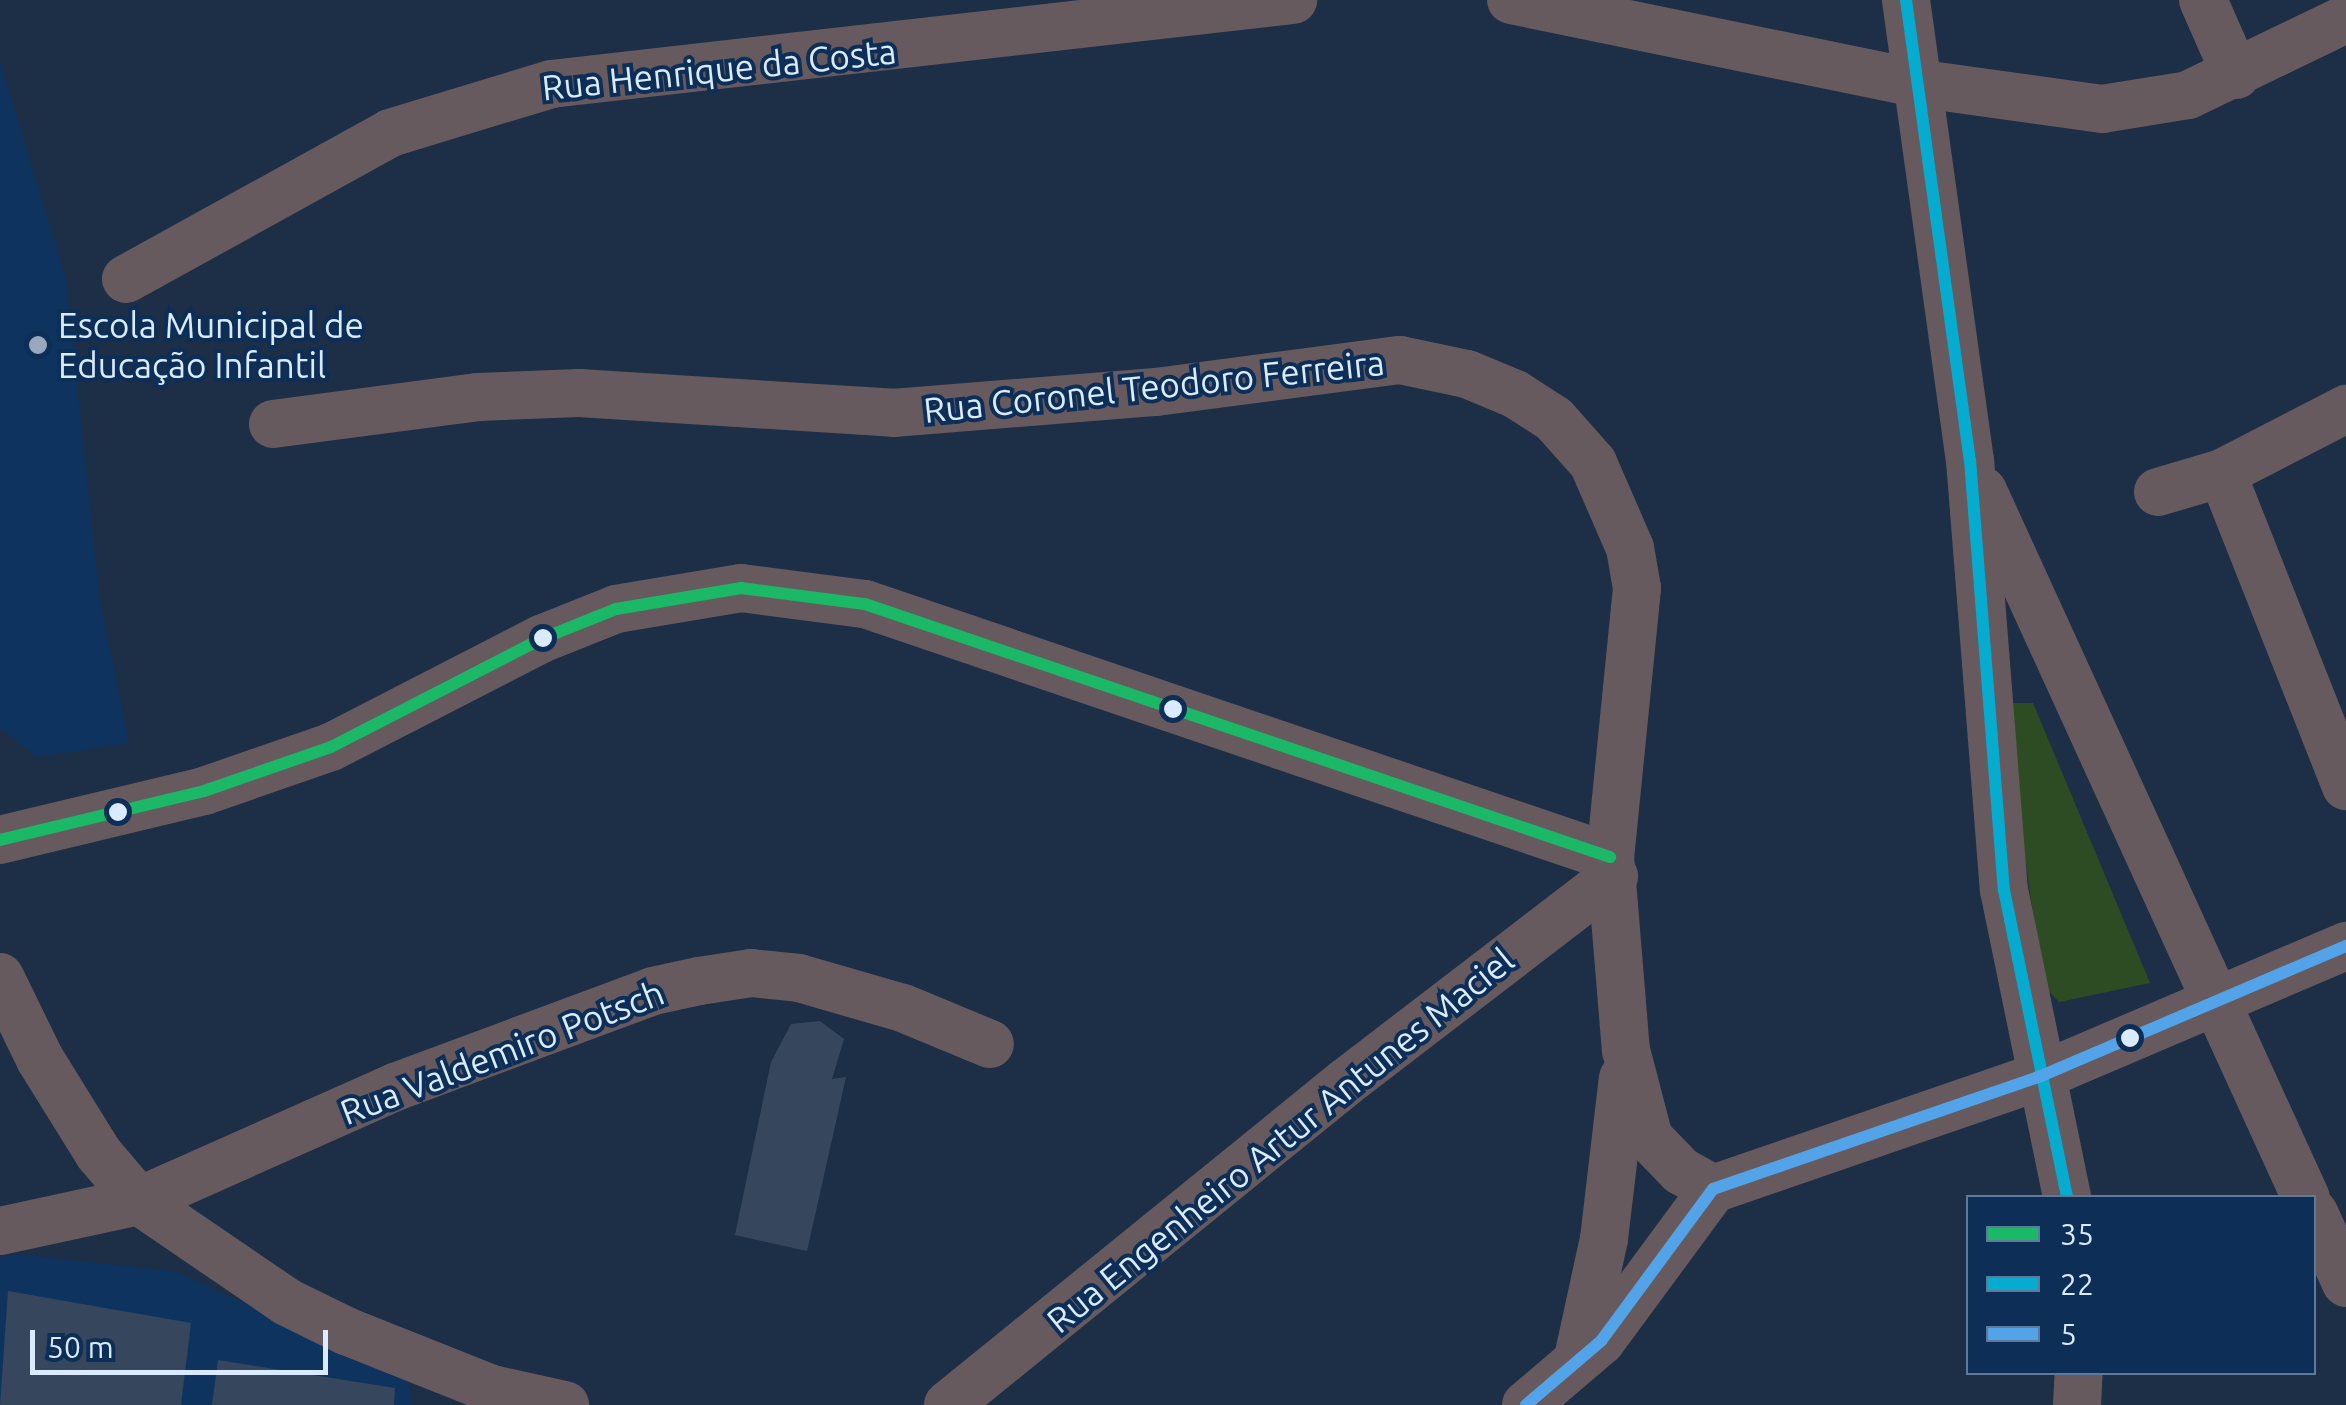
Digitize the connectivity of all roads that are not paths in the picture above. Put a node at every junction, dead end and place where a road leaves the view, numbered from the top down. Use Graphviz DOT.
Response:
graph roads {
  1 [pos="1293,0"];
  2 [pos="1511,0"];
  3 [pos="1906,0"];
  4 [pos="2203,0"];
  5 [pos="2346,19"];
  6 [pos="2236,74"];
  7 [pos="1915,83"];
  8 [pos="126,279"];
  9 [pos="2346,410"];
  10 [pos="273,424"];
  11 [pos="1970,460"];
  12 [pos="2222,473"];
  13 [pos="2158,492"];
  14 [pos="2346,786"];
  15 [pos="0,840"];
  16 [pos="1612,866"];
  17 [pos="2346,946"];
  18 [pos="0,978"];
  19 [pos="2216,1003"];
  20 [pos="990,1044"];
  21 [pos="1626,1050"];
  22 [pos="2042,1076"];
  23 [pos="1713,1189"];
  24 [pos="2067,1195"];
  25 [pos="2305,1195"];
  26 [pos="140,1201"];
  27 [pos="2316,1217"];
  28 [pos="0,1232"];
  29 [pos="2346,1283"];
  30 [pos="1576,1366"];
  31 [pos="2079,1375"];
  32 [pos="565,1405"];
  33 [pos="948,1405"];
  34 [pos="1526,1405"];
  35 [pos="2077,1405"];
  1 -- 8 [label="street, Rua Henrique da Costa"];
  2 -- 7 [label="street"];
  3 -- 7 [label="street"];
  4 -- 6 [label="street"];
  5 -- 6 [label="street"];
  6 -- 7 [label="street"];
  7 -- 11 [label="street"];
  9 -- 12 [label="street"];
  10 -- 16 [label="street, Rua Coronel Teodoro Ferreira"];
  11 -- 19 [label="street"];
  11 -- 22 [label="street"];
  12 -- 13 [label="street"];
  12 -- 14 [label="street"];
  15 -- 16 [label="street"];
  16 -- 21 [label="street, Rua Coronel Teodoro Ferreira"];
  16 -- 33 [label="street, Rua Engenheiro Artur Antunes Maciel"];
  17 -- 19 [label="street"];
  18 -- 26 [label="street"];
  19 -- 22 [label="street"];
  19 -- 25 [label="street"];
  20 -- 26 [label="street, Rua Valdemiro Potsch"];
  21 -- 23 [label="street, Rua Coronel Teodoro Ferreira"];
  21 -- 30 [label="street"];
  22 -- 23 [label="street"];
  22 -- 24 [label="street"];
  23 -- 30 [label="street"];
  26 -- 28 [label="street, Rua Valdemiro Potsch"];
  26 -- 32 [label="street"];
  27 -- 29 [label="street"];
  30 -- 34 [label="street"];
  31 -- 35 [label="street"];
}
